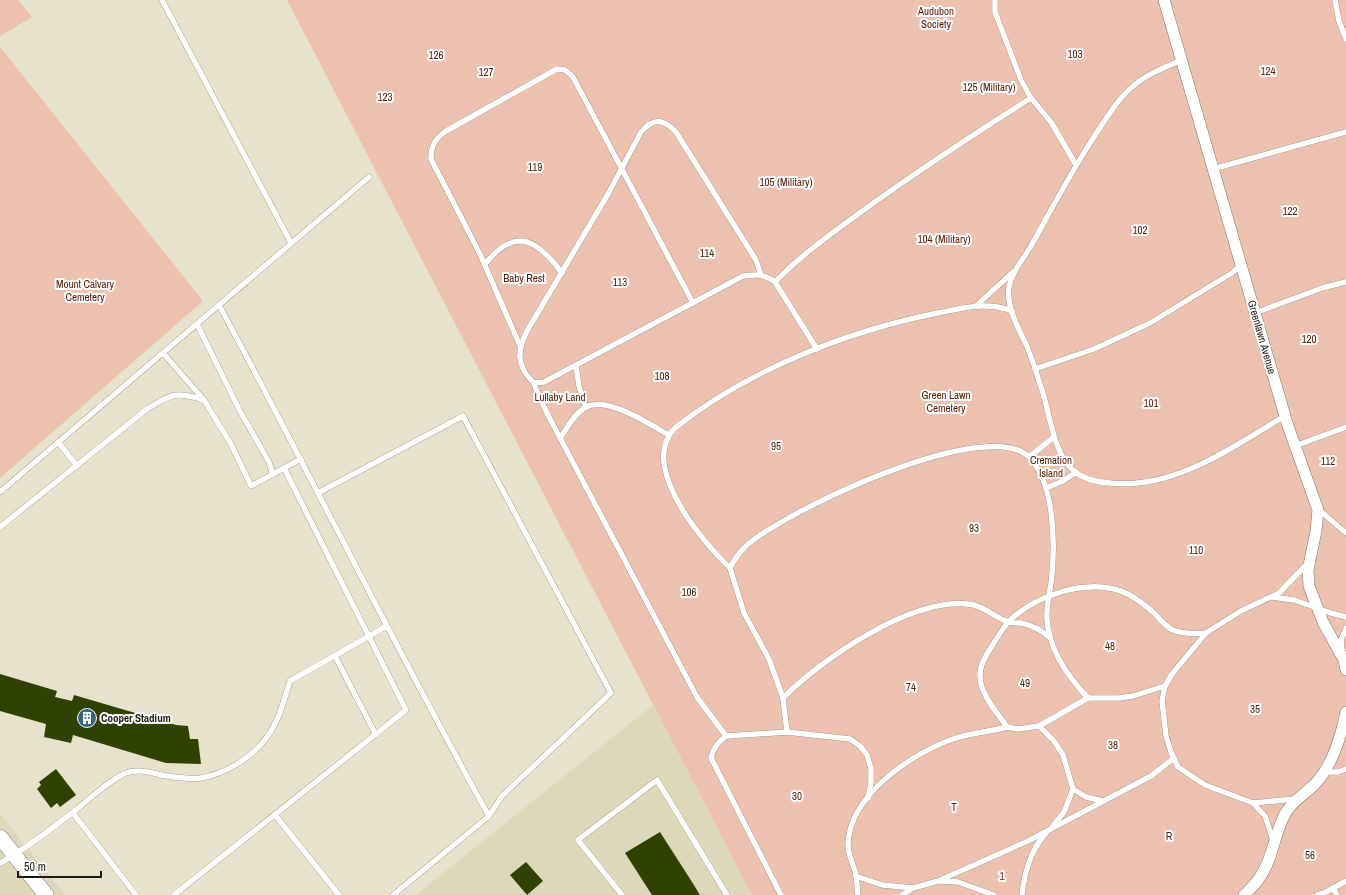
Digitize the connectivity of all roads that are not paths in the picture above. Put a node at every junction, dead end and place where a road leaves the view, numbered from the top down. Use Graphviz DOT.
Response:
graph roads {
  1 [pos="162,0"];
  2 [pos="995,0"];
  3 [pos="1164,0"];
  4 [pos="1335,0"];
  5 [pos="1346,39"];
  6 [pos="1182,60"];
  7 [pos="1031,98"];
  8 [pos="1346,132"];
  9 [pos="1076,165"];
  10 [pos="622,168"];
  11 [pos="1213,169"];
  12 [pos="369,177"];
  13 [pos="292,243"];
  14 [pos="485,264"];
  15 [pos="1241,265"];
  16 [pos="1014,271"];
  17 [pos="562,273"];
  18 [pos="761,275"];
  19 [pos="775,282"];
  20 [pos="1346,282"];
  21 [pos="693,303"];
  22 [pos="977,305"];
  23 [pos="219,306"];
  24 [pos="1012,311"];
  25 [pos="1255,313"];
  26 [pos="197,324"];
  27 [pos="520,346"];
  28 [pos="817,349"];
  29 [pos="163,353"];
  30 [pos="576,366"];
  31 [pos="1035,369"];
  32 [pos="534,383"];
  33 [pos="204,400"];
  34 [pos="586,407"];
  35 [pos="1285,416"];
  36 [pos="1346,427"];
  37 [pos="668,434"];
  38 [pos="1054,437"];
  39 [pos="560,438"];
  40 [pos="58,442"];
  41 [pos="1295,446"];
  42 [pos="1029,457"];
  43 [pos="301,459"];
  44 [pos="77,466"];
  45 [pos="284,468"];
  46 [pos="1076,472"];
  47 [pos="273,475"];
  48 [pos="1046,488"];
  49 [pos="0,492"];
  50 [pos="318,493"];
  51 [pos="1318,510"];
  52 [pos="0,527"];
  53 [pos="1346,533"];
  54 [pos="1309,561"];
  55 [pos="730,568"];
  56 [pos="1049,596"];
  57 [pos="1270,598"];
  58 [pos="1317,608"];
  59 [pos="1346,617"];
  60 [pos="1008,622"];
  61 [pos="387,626"];
  62 [pos="1346,628"];
  63 [pos="1206,633"];
  64 [pos="368,637"];
  65 [pos="1050,638"];
  66 [pos="335,656"];
  67 [pos="1345,665"];
  68 [pos="1165,686"];
  69 [pos="783,698"];
  70 [pos="1088,698"];
  71 [pos="1346,712"];
  72 [pos="1039,726"];
  73 [pos="1007,727"];
  74 [pos="787,732"];
  75 [pos="376,735"];
  76 [pos="726,736"];
  77 [pos="1174,758"];
  78 [pos="1346,769"];
  79 [pos="1324,772"];
  80 [pos="1073,789"];
  81 [pos="868,798"];
  82 [pos="1298,799"];
  83 [pos="1103,801"];
  84 [pos="1253,803"];
  85 [pos="73,813"];
  86 [pos="275,815"];
  87 [pos="488,816"];
  88 [pos="1050,829"];
  89 [pos="0,837"];
  90 [pos="1273,841"];
  91 [pos="14,855"];
  92 [pos="0,862"];
  93 [pos="856,876"];
  94 [pos="1346,880"];
  95 [pos="938,881"];
  96 [pos="913,888"];
  97 [pos="1333,888"];
  98 [pos="46,895"];
  99 [pos="136,895"];
  100 [pos="174,895"];
  101 [pos="339,895"];
  102 [pos="393,895"];
  103 [pos="622,895"];
  104 [pos="727,895"];
  105 [pos="781,895"];
  106 [pos="858,895"];
  107 [pos="902,895"];
  108 [pos="994,895"];
  109 [pos="1022,895"];
  110 [pos="1244,895"];
  111 [pos="1317,895"];
  112 [pos="1337,895"];
  1 -- 13 [label="lane"];
  2 -- 7 [label="lane"];
  3 -- 6 [label="street, Greenlawn Avenue"];
  4 -- 5 [label="lane"];
  6 -- 9 [label="lane"];
  6 -- 11 [label="street, Greenlawn Avenue"];
  7 -- 9 [label="lane"];
  7 -- 19 [label="lane"];
  8 -- 11 [label="lane"];
  9 -- 16 [label="lane"];
  10 -- 14 [label="lane"];
  10 -- 17 [label="lane"];
  10 -- 18 [label="lane"];
  10 -- 21 [label="lane"];
  11 -- 15 [label="street, Greenlawn Avenue"];
  12 -- 13 [label="lane"];
  13 -- 23 [label="lane"];
  14 -- 17 [label="lane"];
  14 -- 27 [label="lane"];
  15 -- 25 [label="street, Greenlawn Avenue"];
  15 -- 31 [label="lane"];
  16 -- 22 [label="lane"];
  16 -- 24 [label="lane"];
  17 -- 27 [label="lane"];
  18 -- 19 [label="lane"];
  18 -- 21 [label="lane"];
  19 -- 28 [label="lane"];
  20 -- 25 [label="lane"];
  21 -- 30 [label="lane"];
  22 -- 24 [label="lane"];
  22 -- 28 [label="lane"];
  23 -- 26 [label="lane"];
  23 -- 43 [label="lane"];
  24 -- 31 [label="lane"];
  25 -- 35 [label="street, Greenlawn Avenue"];
  26 -- 29 [label="lane"];
  26 -- 47 [label="lane"];
  27 -- 32 [label="lane"];
  28 -- 37 [label="lane"];
  29 -- 33 [label="lane"];
  29 -- 40 [label="lane"];
  30 -- 32 [label="lane"];
  30 -- 34 [label="lane"];
  31 -- 38 [label="lane"];
  32 -- 39 [label="lane"];
  33 -- 44 [label="lane"];
  33 -- 47 [label="lane"];
  34 -- 37 [label="lane"];
  34 -- 39 [label="lane"];
  35 -- 41 [label="street, Greenlawn Avenue"];
  35 -- 46 [label="lane"];
  36 -- 41 [label="lane"];
  37 -- 55 [label="lane"];
  38 -- 42 [label="lane"];
  38 -- 46 [label="lane"];
  39 -- 76 [label="lane"];
  40 -- 44 [label="lane"];
  40 -- 49 [label="lane"];
  41 -- 51 [label="street, Greenlawn Avenue"];
  42 -- 48 [label="lane"];
  42 -- 55 [label="lane"];
  43 -- 45 [label="lane"];
  43 -- 50 [label="lane"];
  44 -- 52 [label="lane"];
  45 -- 47 [label="lane"];
  45 -- 64 [label="lane"];
  46 -- 48 [label="lane"];
  48 -- 56 [label="lane"];
  50 -- 61 [label="lane"];
  50 -- 87 [label="lane"];
  51 -- 53 [label="lane"];
  51 -- 54 [label="street, Greenlawn Avenue"];
  54 -- 57 [label="lane"];
  54 -- 58 [label="street, Greenlawn Avenue"];
  55 -- 69 [label="lane"];
  56 -- 60 [label="lane"];
  56 -- 63 [label="lane"];
  56 -- 65 [label="lane"];
  57 -- 58 [label="lane"];
  57 -- 63 [label="lane"];
  58 -- 59 [label="lane"];
  58 -- 67 [label="street, Greenlawn Avenue"];
  60 -- 65 [label="lane"];
  60 -- 69 [label="lane"];
  60 -- 73 [label="lane"];
  61 -- 64 [label="lane"];
  61 -- 87 [label="lane"];
  62 -- 67 [label="lane"];
  63 -- 68 [label="lane"];
  64 -- 66 [label="lane"];
  64 -- 75 [label="lane"];
  65 -- 70 [label="lane"];
  66 -- 75 [label="lane"];
  66 -- 85 [label="lane"];
  68 -- 70 [label="lane"];
  68 -- 77 [label="lane"];
  69 -- 74 [label="lane"];
  70 -- 72 [label="lane"];
  71 -- 79 [label="street"];
  72 -- 73 [label="lane"];
  72 -- 80 [label="lane"];
  73 -- 81 [label="lane"];
  74 -- 76 [label="lane"];
  74 -- 81 [label="lane"];
  75 -- 86 [label="lane"];
  76 -- 105 [label="lane"];
  77 -- 83 [label="lane"];
  77 -- 84 [label="lane"];
  78 -- 79 [label="lane"];
  79 -- 82 [label="street"];
  80 -- 83 [label="lane"];
  80 -- 88 [label="lane"];
  81 -- 93 [label="lane"];
  82 -- 84 [label="lane"];
  82 -- 90 [label="street"];
  83 -- 88 [label="lane"];
  84 -- 90 [label="lane"];
  85 -- 91 [label="lane"];
  85 -- 99 [label="lane"];
  86 -- 100 [label="lane"];
  86 -- 101 [label="lane"];
  87 -- 102 [label="lane"];
  88 -- 95 [label="lane"];
  88 -- 109 [label="lane"];
  89 -- 91 [label="main road"];
  90 -- 110 [label="street"];
  91 -- 92 [label="lane"];
  91 -- 98 [label="main road"];
  93 -- 96 [label="lane"];
  93 -- 106 [label="lane"];
  94 -- 97 [label="lane"];
  95 -- 96 [label="lane"];
  95 -- 108 [label="lane"];
  96 -- 107 [label="lane"];
  97 -- 111 [label="lane"];
  97 -- 112 [label="lane"];
  103 -- 104 [label="lane"];
}
